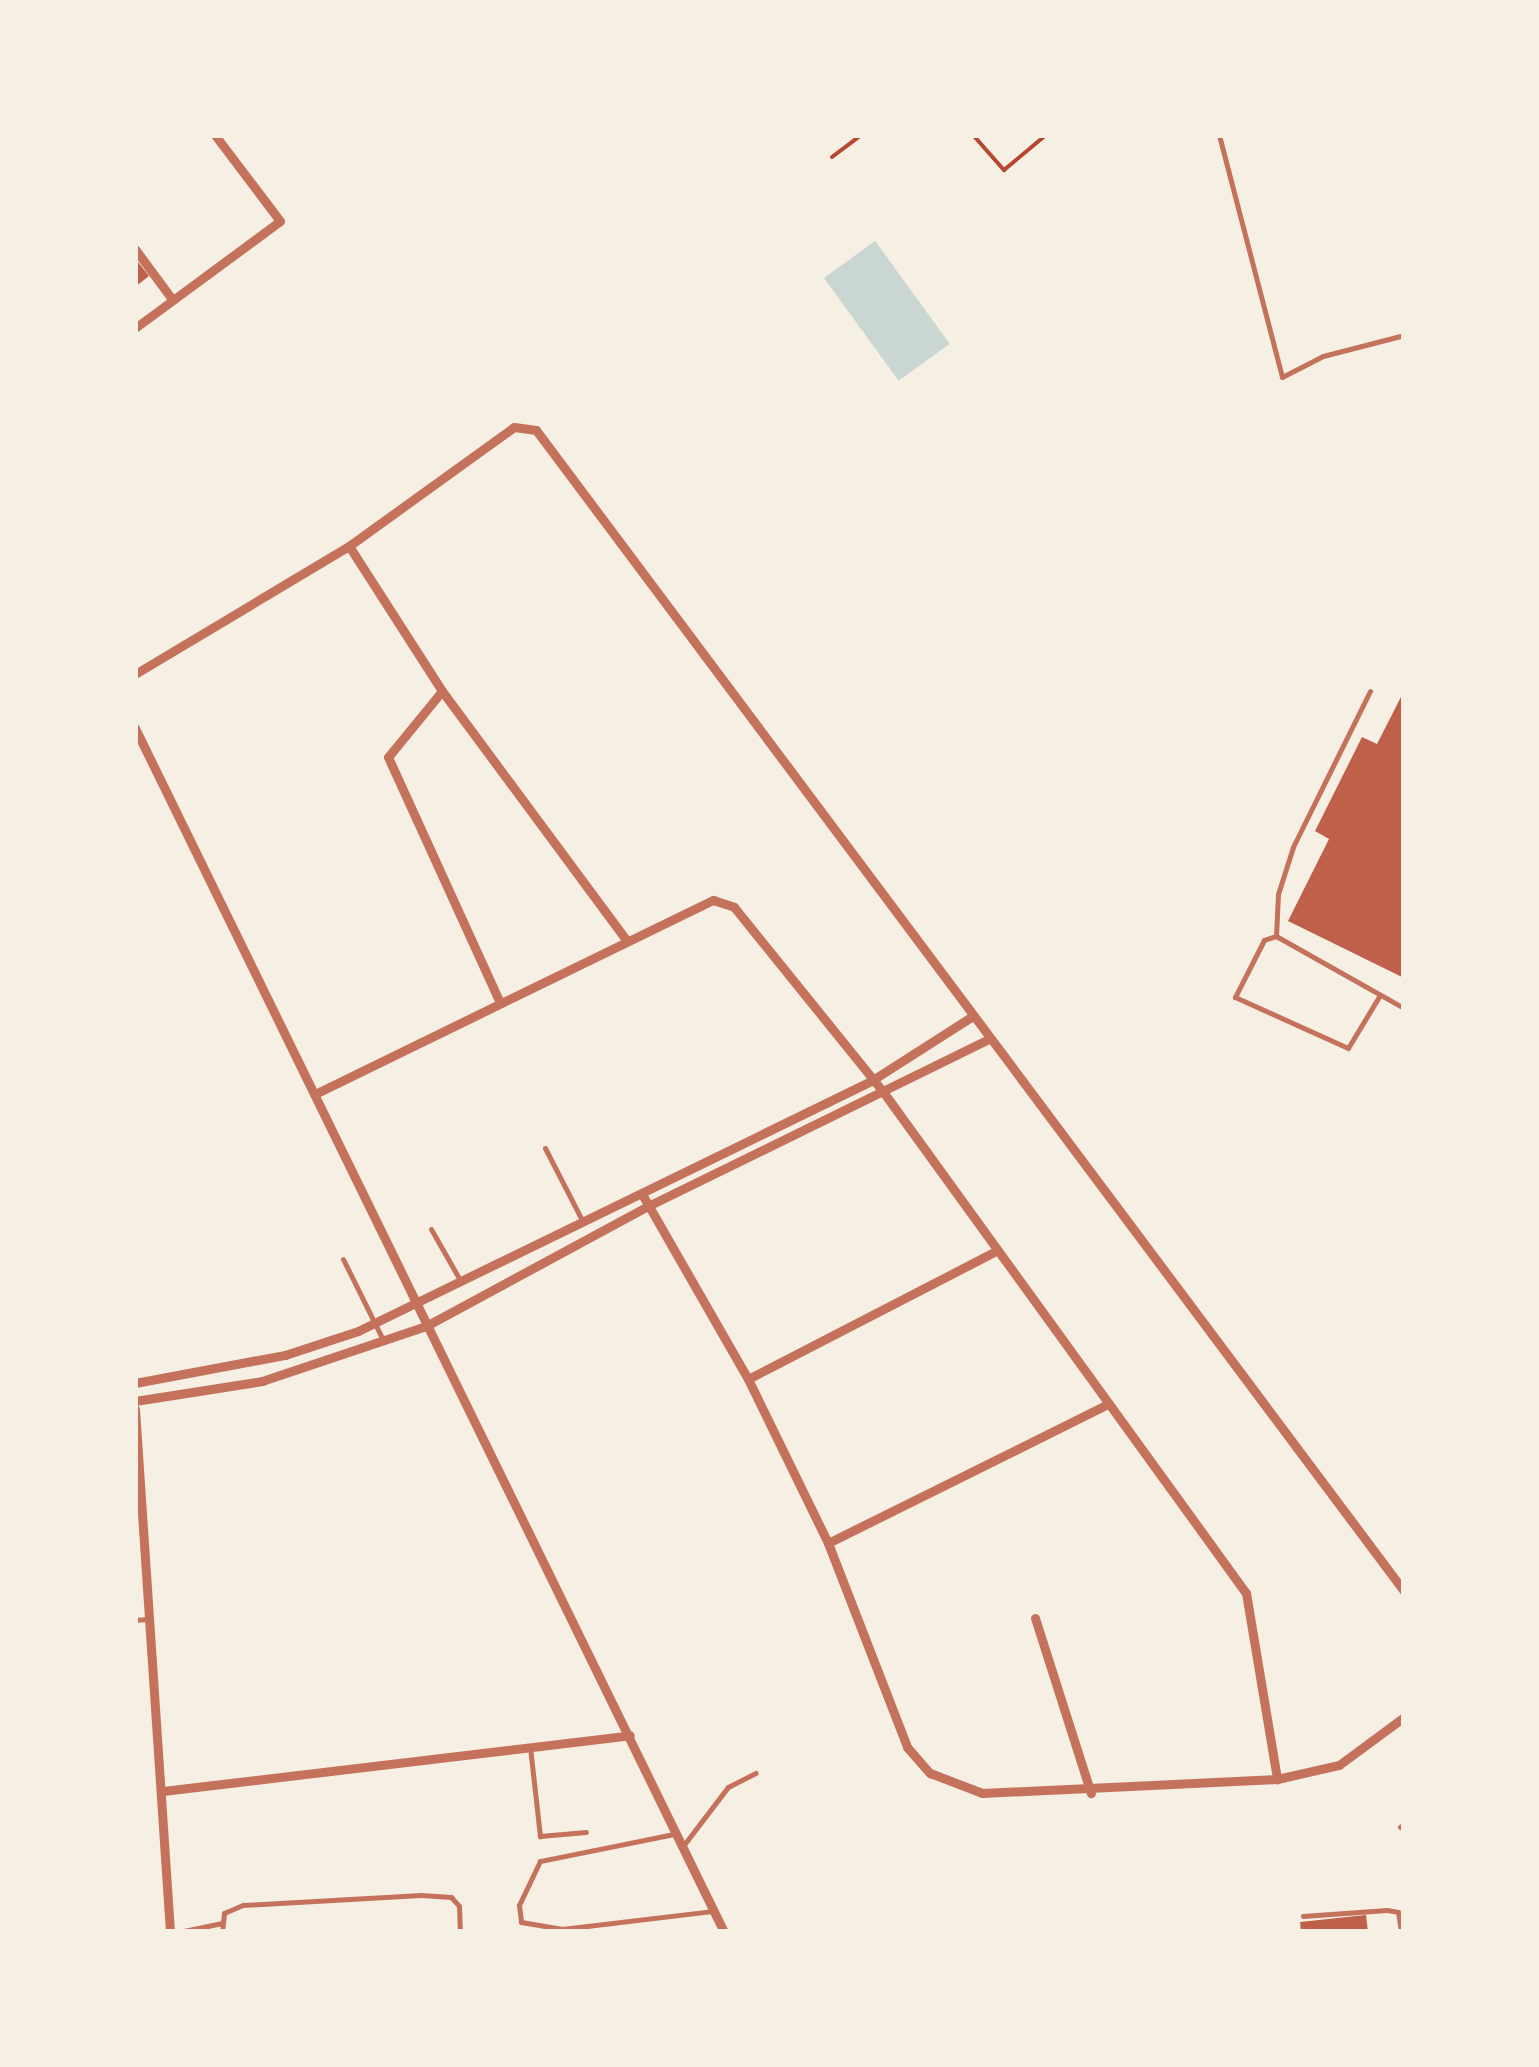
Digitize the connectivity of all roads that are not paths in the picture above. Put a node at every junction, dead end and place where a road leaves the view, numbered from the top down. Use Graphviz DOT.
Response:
graph roads {
  1 [pos="215,135"];
  2 [pos="1218,135"];
  3 [pos="135,249"];
  4 [pos="172,299"];
  5 [pos="135,328"];
  6 [pos="1404,335"];
  7 [pos="348,546"];
  8 [pos="135,674"];
  9 [pos="1370,691"];
  10 [pos="442,692"];
  11 [pos="135,728"];
  12 [pos="1276,936"];
  13 [pos="627,941"];
  14 [pos="1380,995"];
  15 [pos="500,1002"];
  16 [pos="1404,1008"];
  17 [pos="971,1017"];
  18 [pos="989,1039"];
  19 [pos="871,1081"];
  20 [pos="316,1093"];
  21 [pos="884,1093"];
  22 [pos="545,1148"];
  23 [pos="642,1194"];
  24 [pos="648,1206"];
  25 [pos="583,1223"];
  26 [pos="431,1228"];
  27 [pos="996,1251"];
  28 [pos="343,1259"];
  29 [pos="462,1282"];
  30 [pos="416,1304"];
  31 [pos="374,1324"];
  32 [pos="426,1326"];
  33 [pos="385,1343"];
  34 [pos="748,1379"];
  35 [pos="135,1383"];
  36 [pos="1108,1404"];
  37 [pos="135,1405"];
  38 [pos="828,1543"];
  39 [pos="1404,1591"];
  40 [pos="150,1618"];
  41 [pos="1035,1618"];
  42 [pos="135,1620"];
  43 [pos="1404,1716"];
  44 [pos="630,1735"];
  45 [pos="530,1746"];
  46 [pos="756,1773"];
  47 [pos="1278,1779"];
  48 [pos="163,1791"];
  49 [pos="1091,1792"];
  50 [pos="586,1832"];
  51 [pos="677,1834"];
  52 [pos="683,1846"];
  53 [pos="714,1911"];
  54 [pos="1303,1916"];
  55 [pos="222,1923"];
  56 [pos="170,1932"];
  57 [pos="179,1932"];
  58 [pos="222,1932"];
  59 [pos="460,1932"];
  60 [pos="724,1932"];
  61 [pos="1400,1932"];
  1 -- 4 [label="street"];
  2 -- 6 [label="lane"];
  3 -- 4 [label="street"];
  4 -- 5 [label="street"];
  7 -- 8 [label="street"];
  7 -- 10 [label="street"];
  7 -- 17 [label="street"];
  9 -- 12 [label="lane"];
  10 -- 13 [label="street"];
  10 -- 15 [label="street"];
  11 -- 20 [label="street"];
  12 -- 14 [label="lane"];
  12 -- 14 [label="lane"];
  13 -- 15 [label="street"];
  13 -- 19 [label="street"];
  14 -- 16 [label="lane"];
  15 -- 20 [label="street"];
  17 -- 18 [label="street"];
  17 -- 19 [label="street"];
  18 -- 21 [label="street"];
  18 -- 39 [label="street"];
  19 -- 21 [label="street"];
  19 -- 23 [label="street"];
  20 -- 30 [label="street"];
  21 -- 24 [label="street"];
  21 -- 27 [label="street"];
  22 -- 25 [label="lane"];
  23 -- 24 [label="street"];
  23 -- 25 [label="street"];
  24 -- 32 [label="street"];
  24 -- 34 [label="street"];
  25 -- 29 [label="street"];
  26 -- 29 [label="lane"];
  27 -- 34 [label="street"];
  27 -- 36 [label="street"];
  28 -- 31 [label="lane"];
  29 -- 30 [label="street"];
  30 -- 31 [label="street"];
  30 -- 32 [label="street"];
  31 -- 33 [label="lane"];
  31 -- 35 [label="street"];
  32 -- 33 [label="street"];
  32 -- 44 [label="street"];
  33 -- 37 [label="street"];
  34 -- 38 [label="street"];
  36 -- 38 [label="street"];
  36 -- 47 [label="street"];
  37 -- 40 [label="street"];
  38 -- 49 [label="street"];
  40 -- 42 [label="lane"];
  40 -- 48 [label="street"];
  41 -- 49 [label="street"];
  43 -- 47 [label="street"];
  44 -- 45 [label="street"];
  44 -- 51 [label="street"];
  45 -- 48 [label="street"];
  45 -- 50 [label="lane"];
  46 -- 52 [label="lane"];
  47 -- 49 [label="street"];
  48 -- 56 [label="street"];
  51 -- 52 [label="street"];
  51 -- 53 [label="lane"];
  52 -- 53 [label="street"];
  53 -- 60 [label="street"];
  54 -- 61 [label="lane"];
  55 -- 57 [label="lane"];
  55 -- 58 [label="lane"];
  55 -- 59 [label="lane"];
}
